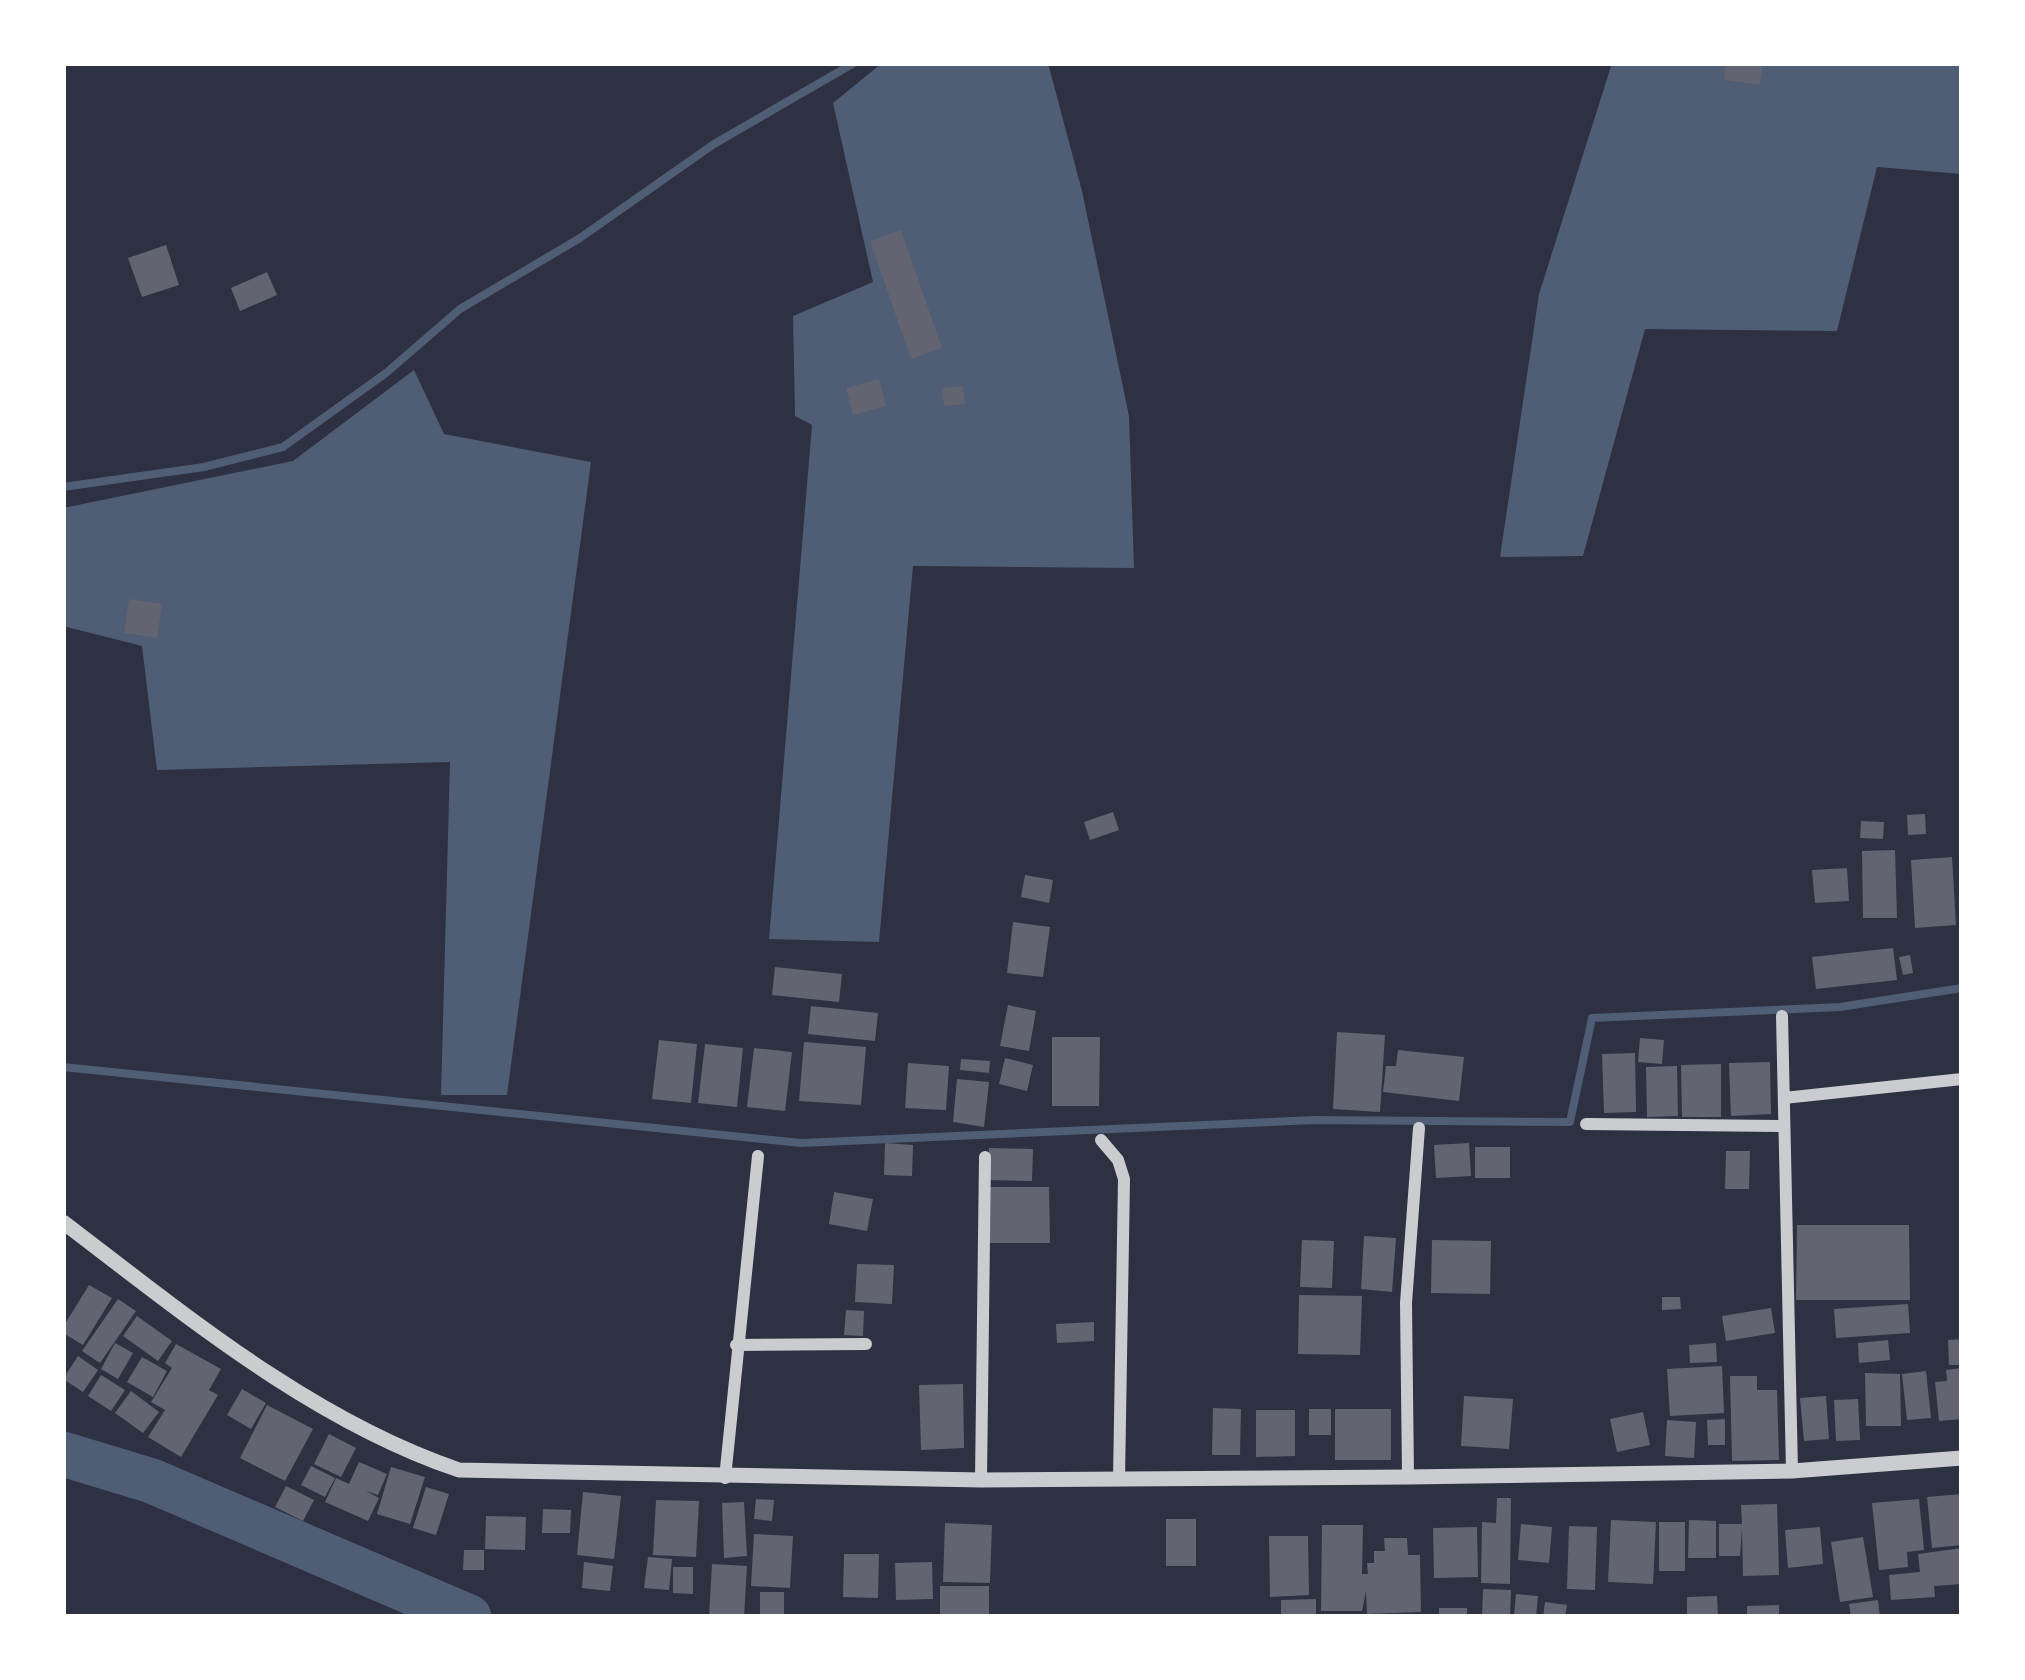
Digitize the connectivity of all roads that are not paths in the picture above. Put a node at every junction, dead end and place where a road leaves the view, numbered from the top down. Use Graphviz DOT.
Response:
graph roads {
  1 [pos="1782,1016"];
  2 [pos="1962,1079"];
  3 [pos="1784,1098"];
  4 [pos="1586,1124"];
  5 [pos="1782,1126"];
  6 [pos="1419,1128"];
  7 [pos="1101,1140"];
  8 [pos="758,1156"];
  9 [pos="985,1157"];
  10 [pos="63,1222"];
  11 [pos="866,1344"];
  12 [pos="736,1345"];
  13 [pos="1962,1458"];
  14 [pos="1792,1471"];
  15 [pos="1408,1477"];
  16 [pos="725,1478"];
  17 [pos="1120,1479"];
  18 [pos="981,1480"];
  1 -- 3 [label="street"];
  2 -- 3 [label="street"];
  3 -- 5 [label="street"];
  4 -- 5 [label="street"];
  5 -- 14 [label="street"];
  6 -- 15 [label="street"];
  7 -- 17 [label="street"];
  8 -- 12 [label="street"];
  9 -- 18 [label="street"];
  10 -- 16 [label="street"];
  11 -- 12 [label="street"];
  12 -- 16 [label="street"];
  13 -- 14 [label="street"];
  14 -- 15 [label="street"];
  15 -- 17 [label="street"];
  16 -- 18 [label="street"];
  17 -- 18 [label="street"];
}
